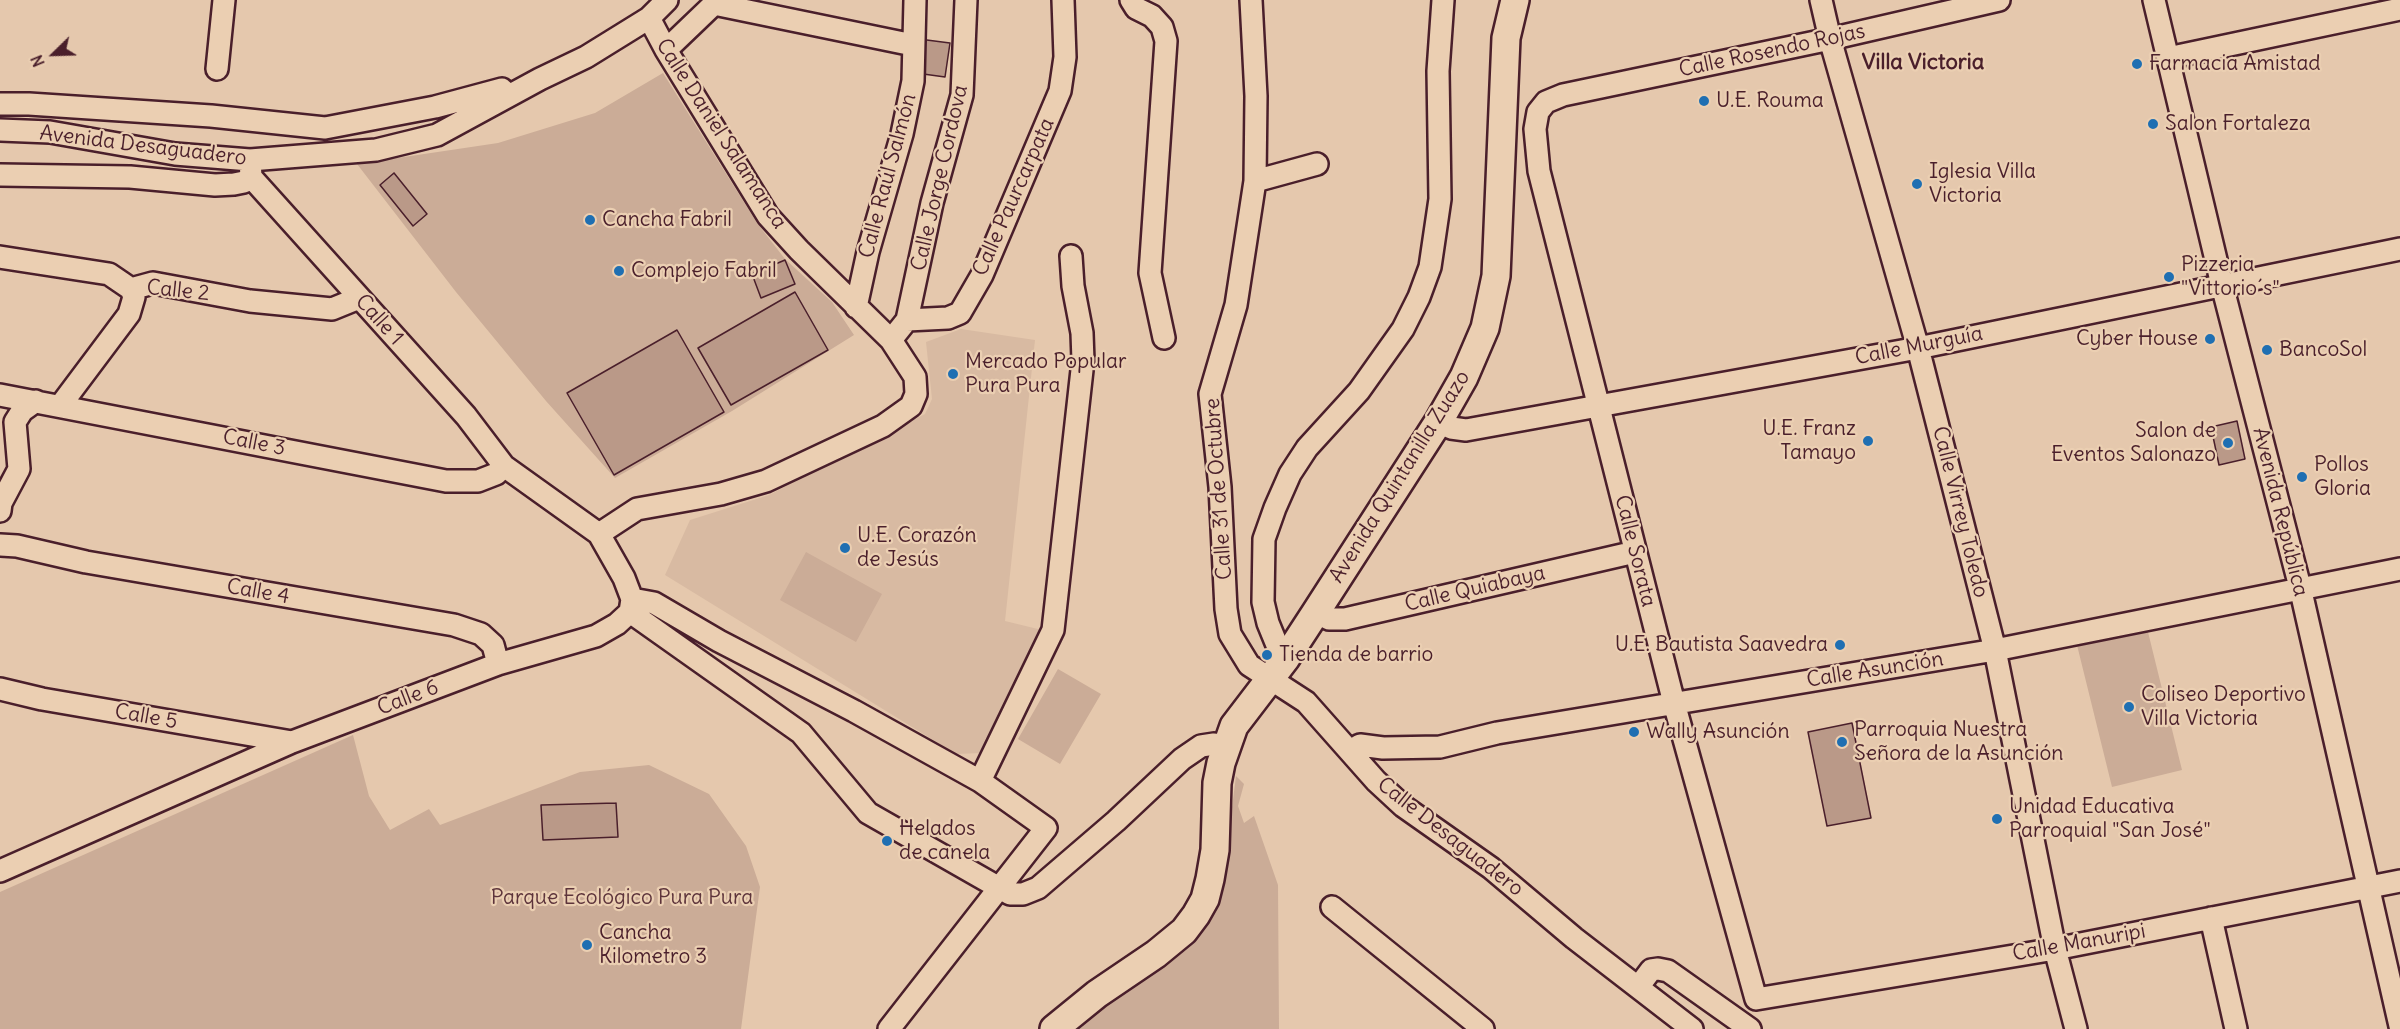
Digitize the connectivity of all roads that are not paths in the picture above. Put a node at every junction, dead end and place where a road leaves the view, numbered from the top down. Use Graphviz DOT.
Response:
graph roads {
  1 [pos="224,0"];
  2 [pos="667,0"];
  3 [pos="915,0"];
  4 [pos="966,0"];
  5 [pos="1063,0"];
  6 [pos="1131,0"];
  7 [pos="1251,0"];
  8 [pos="1443,0"];
  9 [pos="1515,0"];
  10 [pos="1821,0"];
  11 [pos="1999,0"];
  12 [pos="2154,0"];
  13 [pos="715,2"];
  14 [pos="739,5"];
  15 [pos="2400,9"];
  16 [pos="649,18"];
  17 [pos="1830,39"];
  18 [pos="913,45"];
  19 [pos="666,50"];
  20 [pos="2168,58"];
  21 [pos="217,69"];
  22 [pos="540,79"];
  23 [pos="1546,102"];
  24 [pos="0,104"];
  25 [pos="0,130"];
  26 [pos="1317,164"];
  27 [pos="250,168"];
  28 [pos="0,175"];
  29 [pos="1255,181"];
  30 [pos="2400,249"];
  31 [pos="1071,256"];
  32 [pos="0,257"];
  33 [pos="2222,285"];
  34 [pos="131,289"];
  35 [pos="359,298"];
  36 [pos="856,307"];
  37 [pos="907,320"];
  38 [pos="1164,338"];
  39 [pos="891,340"];
  40 [pos="1918,348"];
  41 [pos="0,395"];
  42 [pos="36,402"];
  43 [pos="1597,405"];
  44 [pos="60,406"];
  45 [pos="8,421"];
  46 [pos="1438,421"];
  47 [pos="504,466"];
  48 [pos="0,511"];
  49 [pos="0,521"];
  50 [pos="599,534"];
  51 [pos="8,545"];
  52 [pos="1635,552"];
  53 [pos="2400,569"];
  54 [pos="2300,587"];
  55 [pos="631,606"];
  56 [pos="1316,612"];
  57 [pos="1995,650"];
  58 [pos="498,664"];
  59 [pos="1278,668"];
  60 [pos="0,689"];
  61 [pos="1674,703"];
  62 [pos="292,742"];
  63 [pos="1226,747"];
  64 [pos="1350,751"];
  65 [pos="980,781"];
  66 [pos="0,871"];
  67 [pos="2400,881"];
  68 [pos="999,888"];
  69 [pos="2368,888"];
  70 [pos="1332,907"];
  71 [pos="2211,918"];
  72 [pos="2055,949"];
  73 [pos="1639,986"];
  74 [pos="1756,999"];
  75 [pos="2400,1026"];
  76 [pos="889,1029"];
  77 [pos="1054,1029"];
  78 [pos="1483,1029"];
  79 [pos="1692,1029"];
  80 [pos="1750,1029"];
  81 [pos="2076,1029"];
  82 [pos="2236,1029"];
  1 -- 21 [label="street"];
  2 -- 16 [label="street, Calle Daniel Salamanca"];
  3 -- 18 [label="street, Calle Raúl Salmón"];
  4 -- 37 [label="street, Calle Jorge Cordova"];
  5 -- 37 [label="street, Calle Paurcarpata"];
  6 -- 38 [label="street"];
  7 -- 29 [label="street, Calle 31 de Octubre"];
  8 -- 59 [label="street"];
  9 -- 46 [label="street, Avenida Quintanilla Zuazo"];
  10 -- 17 [label="street, Calle Virrey Toledo"];
  11 -- 17 [label="street, Calle Rosendo Rojas"];
  12 -- 20 [label="street, Avenida República"];
  13 -- 14 [label="street"];
  13 -- 19 [label="street"];
  14 -- 18 [label="street"];
  15 -- 20 [label="street"];
  16 -- 19 [label="street, Calle Daniel Salamanca"];
  16 -- 22 [label="street, Avenida Desaguadero"];
  17 -- 23 [label="street, Calle Rosendo Rojas"];
  17 -- 40 [label="street, Calle Virrey Toledo"];
  18 -- 36 [label="street, Calle Raúl Salmón"];
  19 -- 36 [label="street, Calle Daniel Salamanca"];
  20 -- 33 [label="street, Avenida República"];
  22 -- 24 [label="street"];
  22 -- 27 [label="street, Avenida Desaguadero"];
  23 -- 43 [label="street, Calle Sorata"];
  25 -- 27 [label="street, Avenida Desaguadero"];
  26 -- 29 [label="street"];
  27 -- 28 [label="street"];
  27 -- 35 [label="street, Calle 1"];
  29 -- 59 [label="street, Calle 31 de Octubre"];
  30 -- 33 [label="street, Calle Murguía"];
  31 -- 65 [label="street"];
  32 -- 34 [label="street, Calle 2"];
  33 -- 40 [label="street, Calle Murguía"];
  33 -- 54 [label="street, Avenida República"];
  34 -- 35 [label="street, Calle 2"];
  34 -- 44 [label="street"];
  35 -- 47 [label="street, Calle 1"];
  36 -- 39 [label="street, Calle Daniel Salamanca"];
  37 -- 39 [label="street"];
  39 -- 50 [label="street, Calle Daniel Salamanca"];
  40 -- 43 [label="street, Calle Murguía"];
  40 -- 57 [label="street, Calle Virrey Toledo"];
  41 -- 42 [label="street, Calle 3"];
  42 -- 44 [label="street, Calle 3"];
  42 -- 45 [label="street"];
  43 -- 46 [label="street, Calle Murguía"];
  43 -- 52 [label="street, Calle Sorata"];
  44 -- 47 [label="street, Calle 3"];
  45 -- 48 [label="street"];
  46 -- 56 [label="street, Avenida Quintanilla Zuazo"];
  47 -- 50 [label="street"];
  49 -- 51 [label="street"];
  50 -- 55 [label="street"];
  51 -- 58 [label="street, Calle 4"];
  52 -- 56 [label="street, Calle Quiabaya"];
  52 -- 61 [label="street, Calle Sorata"];
  53 -- 54 [label="street, Calle Asunción"];
  54 -- 57 [label="street, Calle Asunción"];
  54 -- 69 [label="street, Avenida República"];
  55 -- 58 [label="street, Calle 6"];
  55 -- 65 [label="street"];
  55 -- 68 [label="street"];
  56 -- 59 [label="street, Avenida Quintanilla Zuazo"];
  57 -- 61 [label="street, Calle Asunción"];
  57 -- 72 [label="street, Calle Virrey Toledo"];
  58 -- 62 [label="street, Calle 6"];
  59 -- 63 [label="street, Avenida Quintanilla Zuazo"];
  59 -- 64 [label="street, Calle Desaguadero"];
  60 -- 62 [label="street, Calle 5"];
  61 -- 64 [label="street, Calle Asunción"];
  61 -- 74 [label="street, Calle Sorata"];
  62 -- 66 [label="street, Calle 6"];
  63 -- 68 [label="street"];
  63 -- 77 [label="street, Avenida Quintanilla Zuazo"];
  64 -- 73 [label="street, Calle Desaguadero"];
  65 -- 68 [label="street"];
  67 -- 69 [label="street, Calle Manuripi"];
  68 -- 76 [label="street"];
  69 -- 71 [label="street, Calle Manuripi"];
  69 -- 75 [label="street, Avenida República"];
  70 -- 78 [label="street"];
  71 -- 72 [label="street, Calle Manuripi"];
  71 -- 82 [label="street"];
  72 -- 74 [label="street, Calle Manuripi"];
  72 -- 81 [label="street, Calle Virrey Toledo"];
  73 -- 79 [label="street, Calle Desaguadero"];
  73 -- 80 [label="street"];
}
